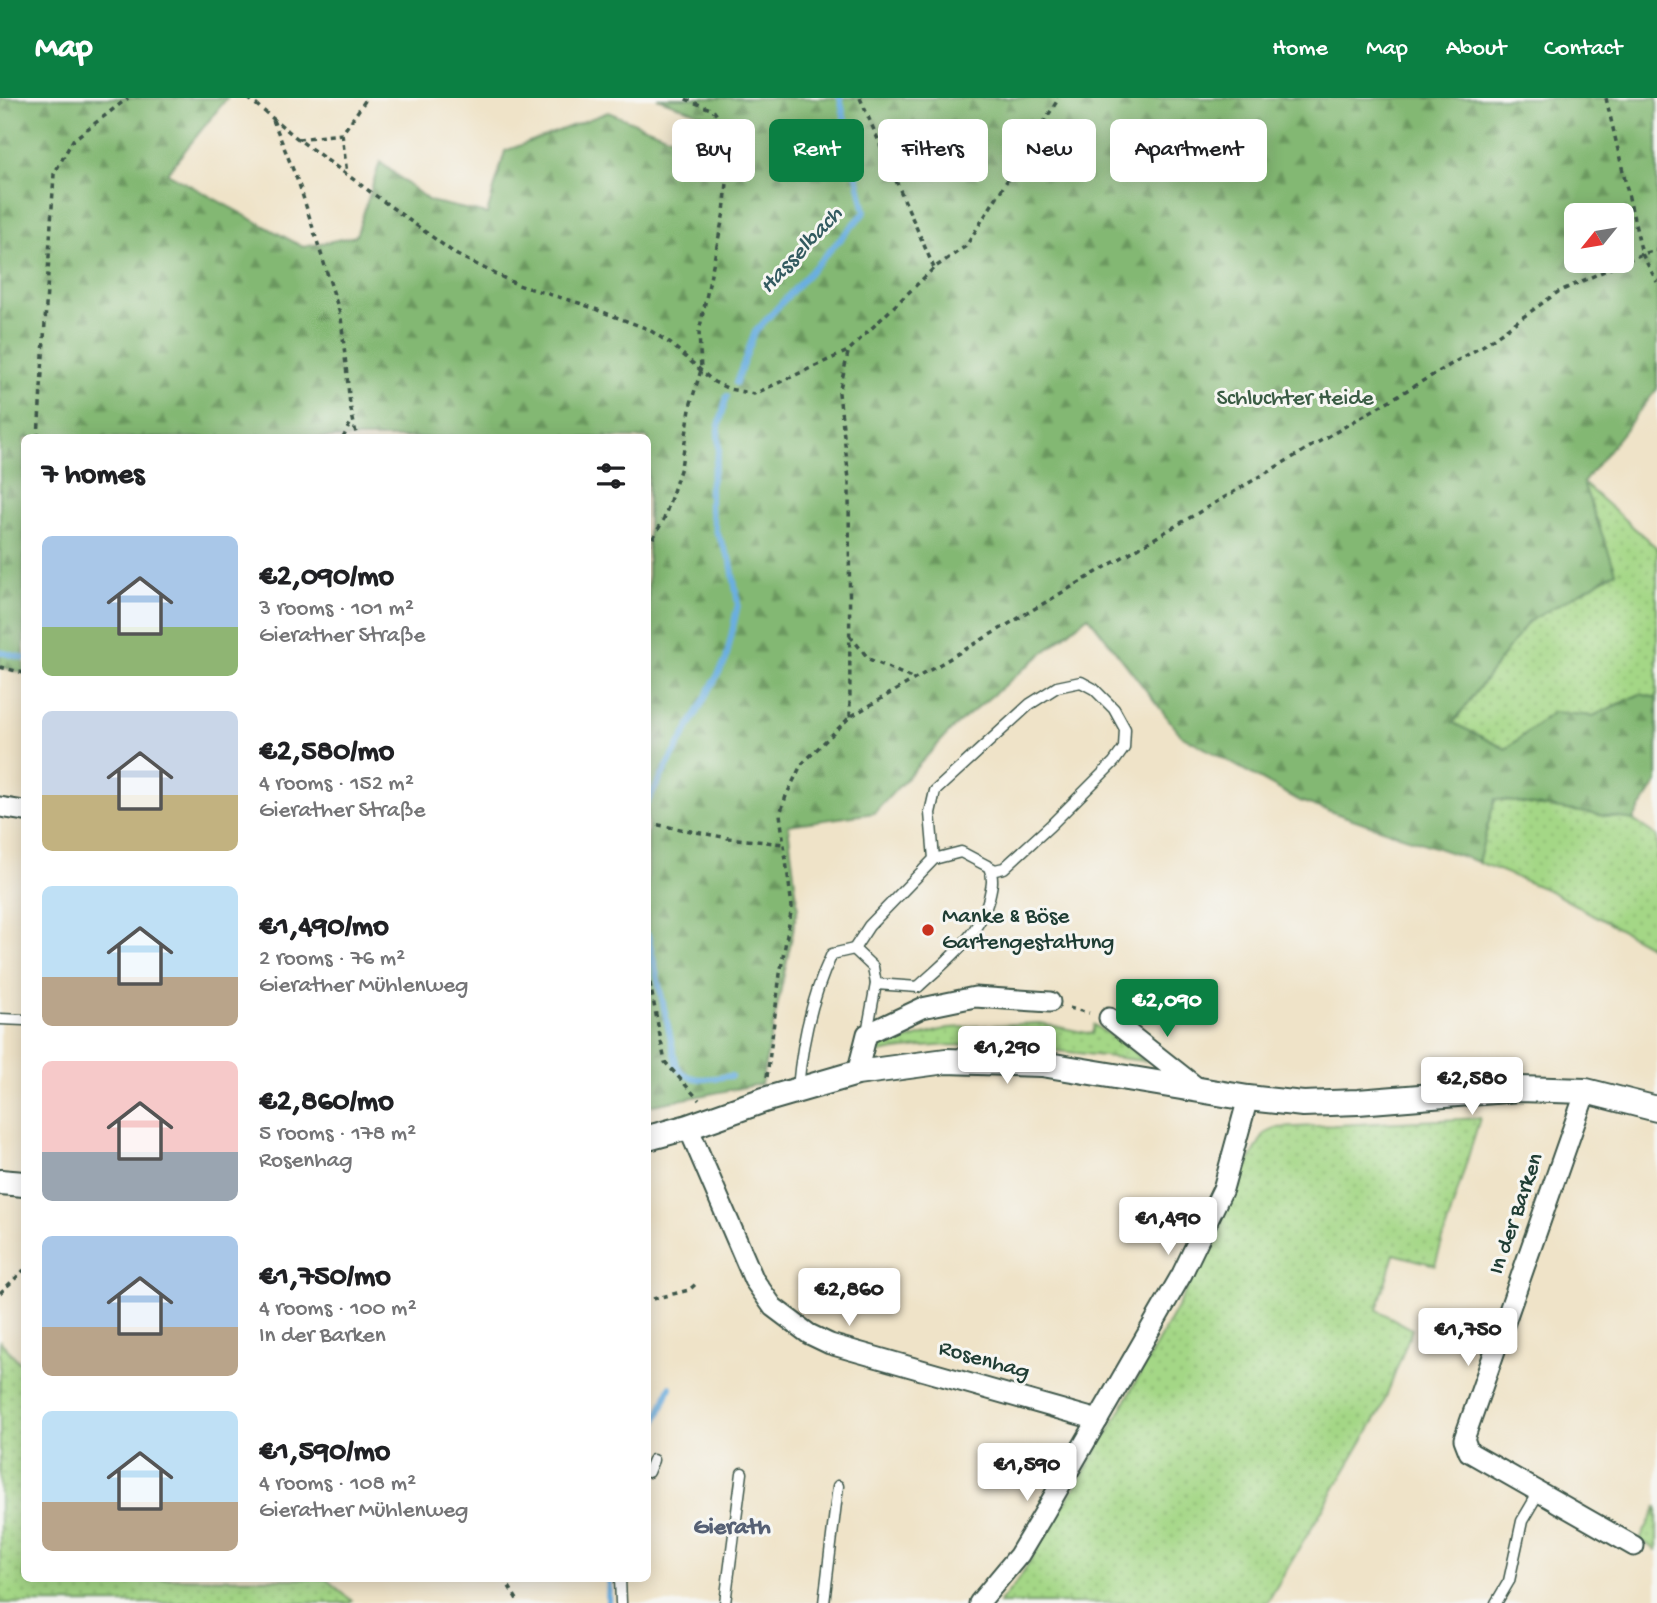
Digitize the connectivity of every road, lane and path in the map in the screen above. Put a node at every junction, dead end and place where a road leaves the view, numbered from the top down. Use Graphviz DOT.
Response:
graph roads {
  1 [pos="128,98"];
  2 [pos="248,98"];
  3 [pos="367,98"];
  4 [pos="683,98"];
  5 [pos="860,98"];
  6 [pos="1059,98"];
  7 [pos="1606,98"];
  8 [pos="272,118"];
  9 [pos="342,134"];
  10 [pos="298,139"];
  11 [pos="347,175"];
  12 [pos="1657,250"];
  13 [pos="1642,254"];
  14 [pos="934,268"];
  15 [pos="1657,282"];
  16 [pos="848,351"];
  17 [pos="701,370"];
  18 [pos="353,418"];
  19 [pos="38,434"];
  20 [pos="345,434"];
  21 [pos="356,434"];
  22 [pos="651,542"];
  23 [pos="850,635"];
  24 [pos="0,667"];
  25 [pos="21,672"];
  26 [pos="914,679"];
  27 [pos="850,717"];
  28 [pos="0,807"];
  29 [pos="21,810"];
  30 [pos="651,824"];
  31 [pos="784,844"];
  32 [pos="934,859"];
  33 [pos="989,867"];
  34 [pos="855,949"];
  35 [pos="876,984"];
  36 [pos="651,989"];
  37 [pos="1051,1002"];
  38 [pos="0,1018"];
  39 [pos="1109,1018"];
  40 [pos="21,1020"];
  41 [pos="867,1034"];
  42 [pos="857,1073"];
  43 [pos="797,1090"];
  44 [pos="1201,1091"];
  45 [pos="1586,1091"];
  46 [pos="1248,1098"];
  47 [pos="764,1100"];
  48 [pos="1657,1109"];
  49 [pos="715,1117"];
  50 [pos="688,1127"];
  51 [pos="651,1137"];
  52 [pos="0,1182"];
  53 [pos="21,1184"];
  54 [pos="21,1273"];
  55 [pos="697,1283"];
  56 [pos="0,1293"];
  57 [pos="653,1299"];
  58 [pos="1098,1420"];
  59 [pos="653,1460"];
  60 [pos="651,1465"];
  61 [pos="742,1473"];
  62 [pos="838,1486"];
  63 [pos="1539,1492"];
  64 [pos="1634,1546"];
  65 [pos="506,1582"];
  66 [pos="620,1582"];
  67 [pos="519,1603"];
  68 [pos="621,1603"];
  69 [pos="725,1603"];
  70 [pos="824,1603"];
  71 [pos="979,1603"];
  72 [pos="1496,1603"];
  1 -- 19 [label="path"];
  2 -- 8 [label="path"];
  3 -- 9 [label="path"];
  4 -- 17 [label="path"];
  5 -- 14 [label="path"];
  6 -- 14 [label="path"];
  7 -- 13 [label="path"];
  8 -- 10 [label="path"];
  8 -- 18 [label="path"];
  9 -- 10 [label="path"];
  9 -- 11 [label="path"];
  10 -- 11 [label="path"];
  11 -- 17 [label="path"];
  12 -- 13 [label="path"];
  13 -- 15 [label="path"];
  13 -- 26 [label="path"];
  14 -- 16 [label="path"];
  16 -- 17 [label="path"];
  16 -- 23 [label="path"];
  17 -- 22 [label="path"];
  18 -- 20 [label="path"];
  18 -- 21 [label="path"];
  23 -- 26 [label="path"];
  23 -- 27 [label="path"];
  24 -- 25 [label="path"];
  26 -- 27 [label="path"];
  27 -- 31 [label="path"];
  28 -- 29 [label="street"];
  30 -- 31 [label="path"];
  31 -- 47 [label="path"];
  32 -- 33 [label="lane"];
  32 -- 33 [label="lane"];
  32 -- 34 [label="lane"];
  33 -- 35 [label="lane"];
  34 -- 35 [label="lane"];
  34 -- 43 [label="lane"];
  35 -- 41 [label="lane"];
  36 -- 49 [label="path"];
  37 -- 39 [label="path"];
  37 -- 41 [label="street"];
  38 -- 40 [label="lane"];
  39 -- 44 [label="street"];
  41 -- 42 [label="street"];
  42 -- 43 [label="street"];
  42 -- 44 [label="street"];
  43 -- 47 [label="street"];
  44 -- 46 [label="street"];
  45 -- 46 [label="street"];
  45 -- 48 [label="street"];
  45 -- 63 [label="street, In der Barken"];
  46 -- 58 [label="street"];
  47 -- 49 [label="street"];
  49 -- 50 [label="street"];
  50 -- 51 [label="street"];
  50 -- 58 [label="street, Rosenhag"];
  52 -- 53 [label="street"];
  54 -- 56 [label="path"];
  55 -- 57 [label="path"];
  58 -- 71 [label="street"];
  59 -- 60 [label="lane"];
  61 -- 69 [label="lane"];
  62 -- 70 [label="lane"];
  63 -- 64 [label="street, In der Barken"];
  63 -- 72 [label="lane"];
  65 -- 67 [label="path"];
  66 -- 68 [label="lane"];
}
